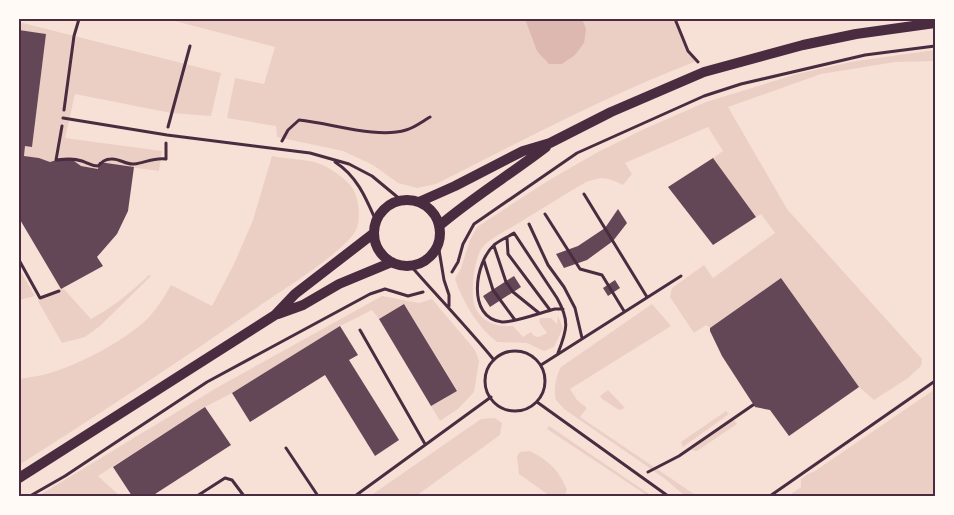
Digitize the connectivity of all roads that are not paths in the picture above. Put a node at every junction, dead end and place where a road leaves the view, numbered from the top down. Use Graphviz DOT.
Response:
graph roads {
  1 [pos="935,23"];
  2 [pos="63,118"];
  3 [pos="550,143"];
  4 [pos="330,158"];
  5 [pos="584,194"];
  6 [pos="401,200"];
  7 [pos="419,202"];
  8 [pos="545,214"];
  9 [pos="376,221"];
  10 [pos="529,224"];
  11 [pos="440,226"];
  12 [pos="374,233"];
  13 [pos="507,237"];
  14 [pos="438,244"];
  15 [pos="494,245"];
  16 [pos="483,260"];
  17 [pos="392,262"];
  18 [pos="410,265"];
  19 [pos="681,276"];
  20 [pos="647,297"];
  21 [pos="449,307"];
  22 [pos="563,309"];
  23 [pos="551,310"];
  24 [pos="624,311"];
  25 [pos="539,313"];
  26 [pos="275,315"];
  27 [pos="515,320"];
  28 [pos="360,330"];
  29 [pos="582,338"];
  30 [pos="558,353"];
  31 [pos="494,360"];
  32 [pos="541,365"];
  33 [pos="935,381"];
  34 [pos="490,397"];
  35 [pos="537,402"];
  36 [pos="425,444"];
  37 [pos="286,448"];
  38 [pos="19,478"];
  39 [pos="197,496"];
  40 [pos="244,496"];
  41 [pos="318,496"];
  42 [pos="355,496"];
  43 [pos="668,496"];
  44 [pos="770,496"];
  1 -- 3 [label="main road"];
  2 -- 4 [label="lane"];
  3 -- 7 [label="main road"];
  3 -- 11 [label="main road"];
  4 -- 6 [label="lane"];
  4 -- 9 [label="lane"];
  5 -- 20 [label="lane"];
  6 -- 7 [label="main road"];
  6 -- 9 [label="main road"];
  7 -- 11 [label="main road"];
  8 -- 24 [label="lane"];
  9 -- 12 [label="main road"];
  10 -- 29 [label="lane"];
  11 -- 14 [label="main road"];
  12 -- 17 [label="main road"];
  12 -- 26 [label="main road"];
  13 -- 15 [label="lane"];
  13 -- 22 [label="lane"];
  13 -- 23 [label="lane"];
  14 -- 18 [label="main road"];
  14 -- 21 [label="lane"];
  15 -- 16 [label="lane"];
  15 -- 25 [label="lane"];
  16 -- 27 [label="lane"];
  16 -- 27 [label="lane"];
  17 -- 18 [label="main road"];
  17 -- 26 [label="main road"];
  18 -- 21 [label="lane"];
  19 -- 20 [label="lane"];
  20 -- 24 [label="lane"];
  21 -- 31 [label="lane"];
  22 -- 23 [label="lane"];
  22 -- 30 [label="lane"];
  23 -- 25 [label="lane"];
  24 -- 29 [label="lane"];
  25 -- 27 [label="lane"];
  26 -- 38 [label="main road"];
  28 -- 36 [label="lane"];
  29 -- 30 [label="lane"];
  30 -- 32 [label="lane"];
  31 -- 32 [label="lane"];
  31 -- 34 [label="lane"];
  32 -- 35 [label="lane"];
  33 -- 44 [label="lane"];
  34 -- 35 [label="lane"];
  34 -- 36 [label="lane"];
  35 -- 43 [label="lane"];
  36 -- 42 [label="lane"];
  37 -- 41 [label="lane"];
  39 -- 40 [label="lane"];
}
